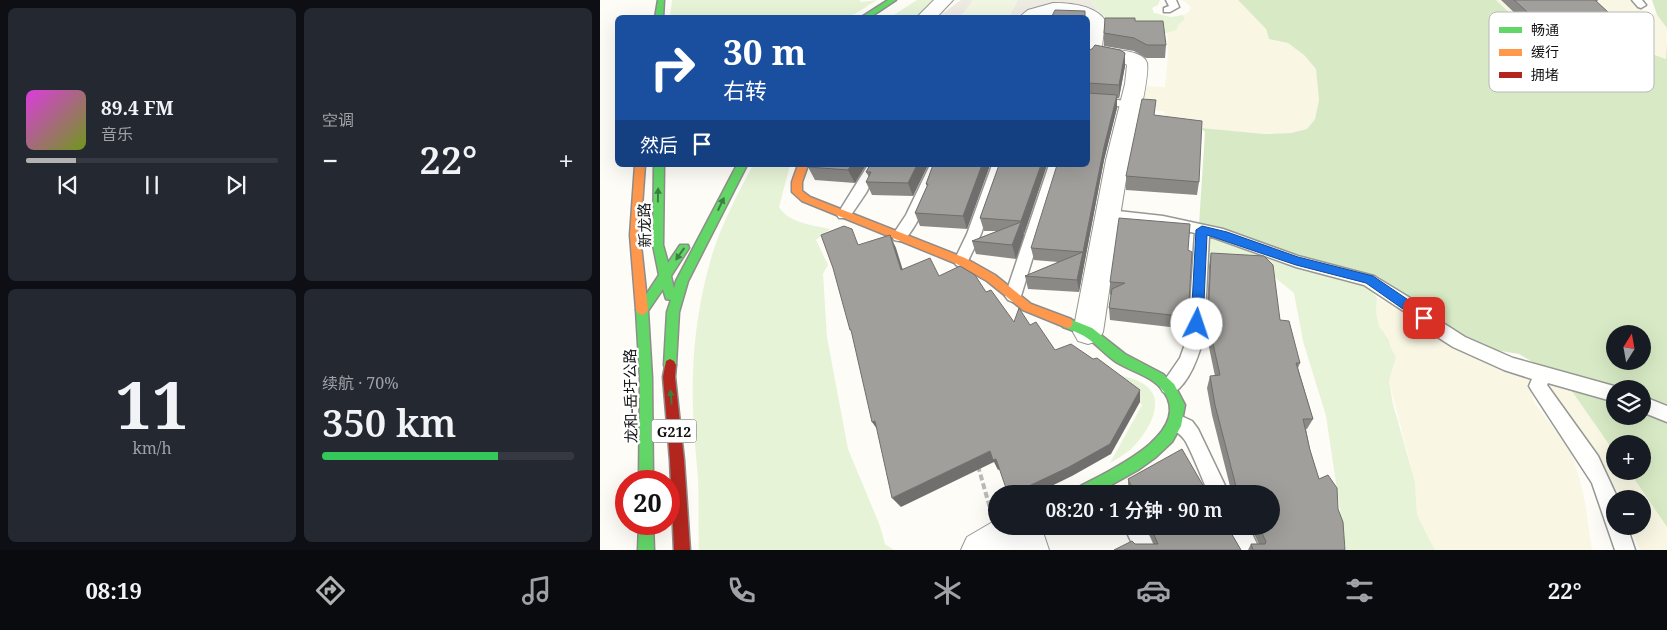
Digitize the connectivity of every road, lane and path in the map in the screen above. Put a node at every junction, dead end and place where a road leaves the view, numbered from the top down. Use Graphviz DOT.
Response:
graph roads {
  1 [pos="661,0"];
  2 [pos="893,0"];
  3 [pos="906,0"];
  4 [pos="944,0"];
  5 [pos="1171,0"];
  6 [pos="1167,10"];
  7 [pos="659,15"];
  8 [pos="868,15"];
  9 [pos="882,15"];
  10 [pos="928,15"];
  11 [pos="1032,15"];
  12 [pos="1089,15"];
  13 [pos="1090,16"];
  14 [pos="1090,53"];
  15 [pos="1090,101"];
  16 [pos="1131,104"];
  17 [pos="640,167"];
  18 [pos="659,167"];
  19 [pos="741,167"];
  20 [pos="802,167"];
  21 [pos="873,167"];
  22 [pos="935,167"];
  23 [pos="997,167"];
  24 [pos="1054,167"];
  25 [pos="844,215"];
  26 [pos="1109,215"];
  27 [pos="1202,230"];
  28 [pos="899,236"];
  29 [pos="690,238"];
  30 [pos="961,261"];
  31 [pos="665,275"];
  32 [pos="1013,296"];
  33 [pos="642,310"];
  34 [pos="673,312"];
  35 [pos="1088,332"];
  36 [pos="1543,373"];
  37 [pos="1169,387"];
  38 [pos="1606,391"];
  39 [pos="1651,408"];
  40 [pos="1667,414"];
  41 [pos="1177,422"];
  42 [pos="976,458"];
  43 [pos="646,470"];
  44 [pos="991,485"];
  45 [pos="1114,485"];
  46 [pos="1215,485"];
  47 [pos="1606,492"];
  48 [pos="646,535"];
  49 [pos="996,535"];
  50 [pos="1020,535"];
  51 [pos="1138,535"];
  52 [pos="1241,535"];
  53 [pos="1620,535"];
  54 [pos="646,550"];
  55 [pos="682,550"];
  56 [pos="980,550"];
  57 [pos="1030,550"];
  58 [pos="1146,550"];
  59 [pos="1250,550"];
  60 [pos="1625,550"];
  1 -- 7 [label="main road"];
  2 -- 8 [label="main road"];
  3 -- 9 [label="main road"];
  4 -- 10 [label="street"];
  5 -- 6 [label="lane"];
  11 -- 12 [label="street"];
  13 -- 14 [label="street"];
  14 -- 16 [label="street"];
  15 -- 16 [label="lane"];
  16 -- 26 [label="street"];
  17 -- 33 [label="main road, 新龙路"];
  31 -- 18 [label="main road, 新龙路, one-way"];
  34 -- 19 [label="main road, G212, one-way"];
  20 -- 25 [label="main road"];
  21 -- 25 [label="lane"];
  22 -- 28 [label="lane"];
  23 -- 30 [label="lane"];
  24 -- 32 [label="lane"];
  25 -- 28 [label="main road"];
  26 -- 27 [label="lane"];
  26 -- 35 [label="street"];
  27 -- 36 [label="lane"];
  27 -- 37 [label="lane"];
  28 -- 30 [label="main road"];
  29 -- 31 [label="main road, one-way"];
  30 -- 32 [label="main road"];
  31 -- 33 [label="main road"];
  31 -- 34 [label="main road, 新龙路"];
  32 -- 35 [label="main road"];
  33 -- 43 [label="main road, 龙和-岳圩公路 / G212"];
  55 -- 34 [label="main road, G212, one-way"];
  35 -- 37 [label="main road"];
  36 -- 38 [label="lane"];
  36 -- 47 [label="lane"];
  37 -- 41 [label="main road"];
  39 -- 40 [label="lane"];
  41 -- 45 [label="main road"];
  41 -- 46 [label="lane"];
  42 -- 44 [label="path"];
  48 -- 54 [label="main road"];
  49 -- 56 [label="street"];
  50 -- 57 [label="street"];
  51 -- 58 [label="lane"];
  52 -- 59 [label="lane"];
  53 -- 60 [label="lane"];
}
